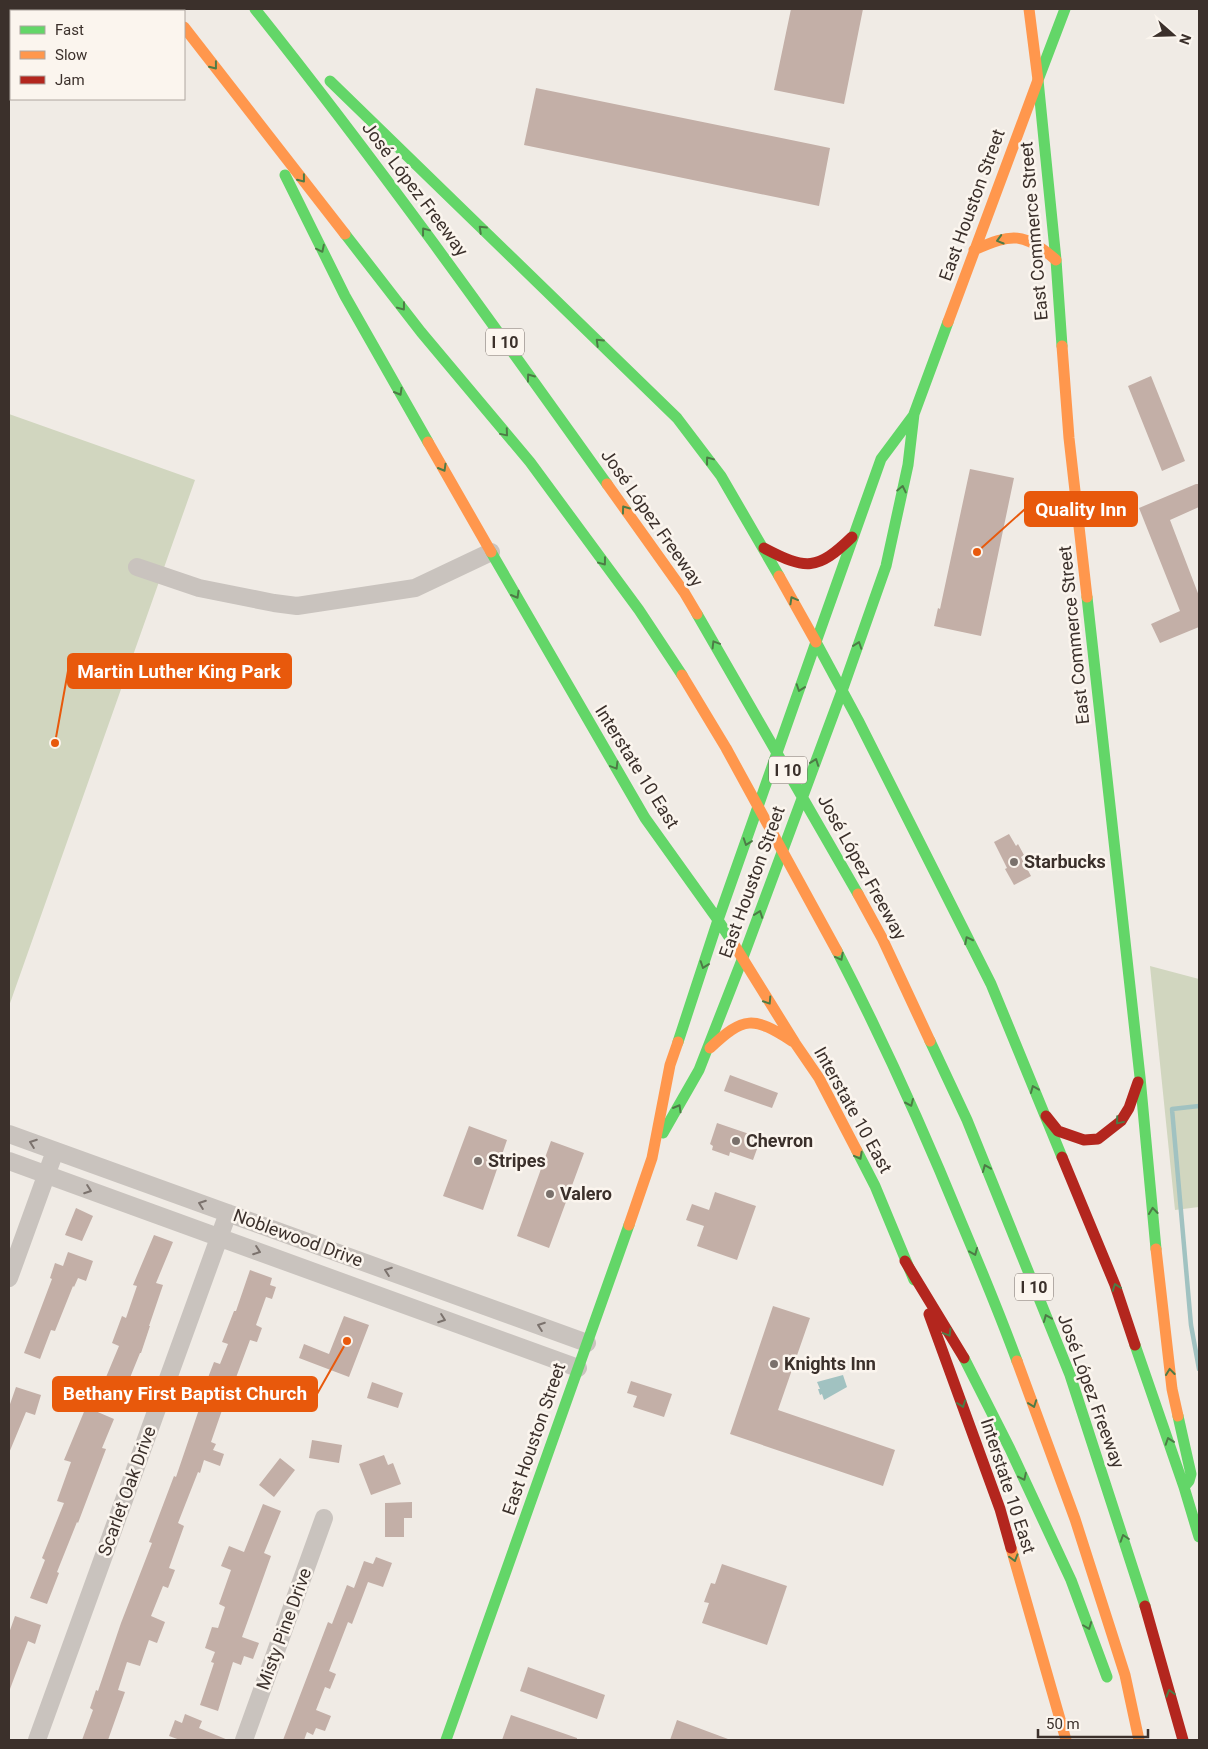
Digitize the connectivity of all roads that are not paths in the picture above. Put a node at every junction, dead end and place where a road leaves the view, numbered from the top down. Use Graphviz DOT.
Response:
graph roads {
  1 [pos="255,9"];
  2 [pos="1029,9"];
  3 [pos="1065,9"];
  4 [pos="185,28"];
  5 [pos="1038,80"];
  6 [pos="261,127"];
  7 [pos="974,250"];
  8 [pos="1056,260"];
  9 [pos="914,414"];
  10 [pos="853,536"];
  11 [pos="764,548"];
  12 [pos="492,552"];
  13 [pos="137,567"];
  14 [pos="816,642"];
  15 [pos="842,691"];
  16 [pos="718,920"];
  17 [pos="742,960"];
  18 [pos="795,1043"];
  19 [pos="707,1051"];
  20 [pos="1140,1077"];
  21 [pos="1044,1113"];
  22 [pos="9,1134"];
  23 [pos="654,1150"];
  24 [pos="56,1151"];
  25 [pos="9,1161"];
  26 [pos="46,1175"];
  27 [pos="228,1213"];
  28 [pos="219,1237"];
  29 [pos="905,1261"];
  30 [pos="9,1278"];
  31 [pos="587,1343"];
  32 [pos="578,1368"];
  33 [pos="1184,1487"];
  34 [pos="324,1518"];
  35 [pos="1199,1537"];
  36 [pos="1110,1683"];
  37 [pos="1122,1716"];
  38 [pos="37,1740"];
  39 [pos="244,1740"];
  40 [pos="446,1740"];
  41 [pos="1066,1740"];
  42 [pos="1132,1740"];
  43 [pos="1140,1740"];
  44 [pos="1184,1740"];
  11 -- 1 [label="main road, one-way"];
  44 -- 1 [label="main road, José López Freeway / I 10, one-way"];
  2 -- 5 [label="main road, East Commerce Street"];
  3 -- 5 [label="main road, East Houston Street"];
  4 -- 6 [label="main road, I 10, one-way"];
  5 -- 7 [label="main road, East Houston Street"];
  5 -- 8 [label="main road, East Commerce Street"];
  6 -- 12 [label="main road, Interstate 10 East, one-way"];
  6 -- 43 [label="main road, I 10, one-way"];
  8 -- 7 [label="main road, one-way"];
  7 -- 9 [label="main road, East Houston Street"];
  8 -- 20 [label="main road, East Commerce Street"];
  9 -- 10 [label="main road, East Houston Street"];
  15 -- 9 [label="main road, East Houston Street, one-way"];
  10 -- 11 [label="main road"];
  10 -- 14 [label="main road, East Houston Street"];
  14 -- 11 [label="main road, one-way"];
  12 -- 13 [label="street"];
  12 -- 16 [label="main road, Interstate 10 East, one-way"];
  14 -- 15 [label="main road"];
  14 -- 16 [label="main road, East Houston Street, one-way"];
  17 -- 15 [label="main road, East Houston Street, one-way"];
  21 -- 15 [label="main road, one-way"];
  16 -- 17 [label="main road, Interstate 10 East"];
  16 -- 23 [label="main road, East Houston Street, one-way"];
  17 -- 18 [label="main road, Interstate 10 East, one-way"];
  17 -- 19 [label="main road, East Houston Street"];
  18 -- 19 [label="main road"];
  18 -- 29 [label="main road, Interstate 10 East, one-way"];
  23 -- 19 [label="main road, East Houston Street, one-way"];
  20 -- 21 [label="main road, one-way"];
  33 -- 20 [label="main road, East Commerce Street, one-way"];
  33 -- 21 [label="main road, one-way"];
  24 -- 22 [label="street, Noblewood Drive, one-way"];
  23 -- 31 [label="main road, East Houston Street"];
  24 -- 26 [label="street"];
  27 -- 24 [label="street, Noblewood Drive, one-way"];
  25 -- 26 [label="street, Noblewood Drive"];
  26 -- 28 [label="street, Noblewood Drive, one-way"];
  26 -- 30 [label="street"];
  27 -- 28 [label="street, Scarlet Oak Drive"];
  31 -- 27 [label="street, Noblewood Drive, one-way"];
  28 -- 32 [label="street, Noblewood Drive, one-way"];
  28 -- 38 [label="street, Scarlet Oak Drive"];
  29 -- 36 [label="main road, one-way"];
  29 -- 41 [label="main road, Interstate 10 East, one-way"];
  31 -- 32 [label="main road, East Houston Street"];
  32 -- 40 [label="main road, East Houston Street"];
  33 -- 35 [label="main road"];
  34 -- 39 [label="street, Misty Pine Drive"];
  37 -- 42 [label="main road"];
}
